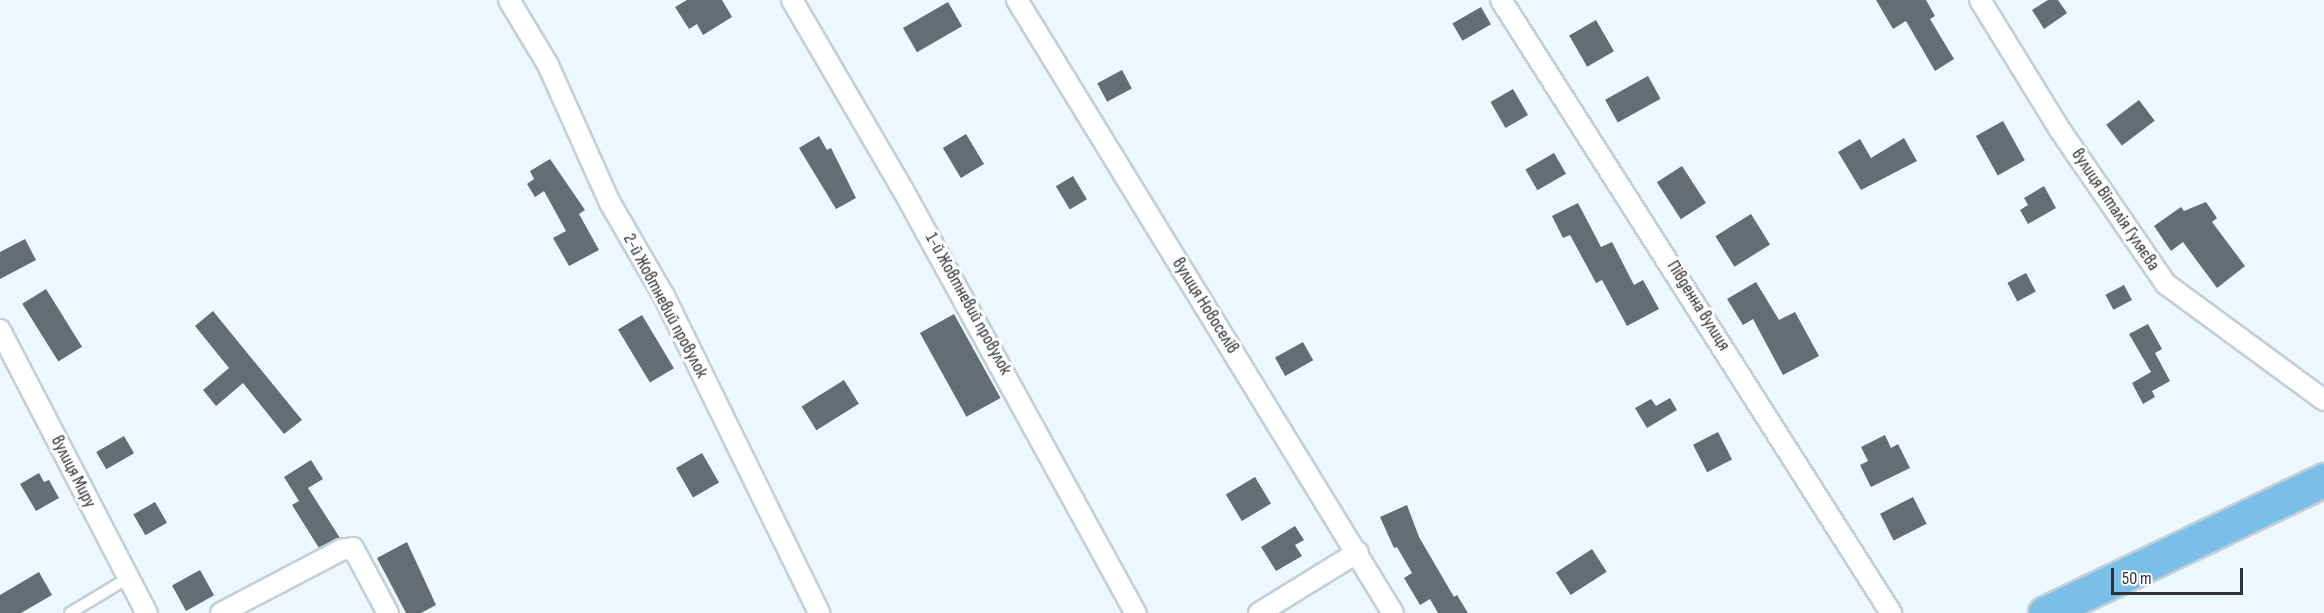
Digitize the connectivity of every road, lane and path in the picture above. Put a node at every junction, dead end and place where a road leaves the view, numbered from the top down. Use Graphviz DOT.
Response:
graph roads {
  1 [pos="509,0"];
  2 [pos="792,0"];
  3 [pos="1017,0"];
  4 [pos="1501,0"];
  5 [pos="1980,0"];
  6 [pos="0,330"];
  7 [pos="2324,400"];
  8 [pos="2324,480"];
  9 [pos="1358,552"];
  10 [pos="128,578"];
  11 [pos="70,613"];
  12 [pos="147,613"];
  13 [pos="221,613"];
  14 [pos="388,613"];
  15 [pos="819,613"];
  16 [pos="1136,613"];
  17 [pos="1259,613"];
  18 [pos="1393,613"];
  19 [pos="1891,613"];
  20 [pos="2045,613"];
  1 -- 15 [label="street, 2-й Жовтневий провулок"];
  2 -- 16 [label="street, 1-й Жовтневий провулок"];
  3 -- 9 [label="street, вулиця Новоселів"];
  4 -- 19 [label="street, Південна вулиця"];
  5 -- 7 [label="street, вулиця Віталія Гуляєва"];
  6 -- 10 [label="street, вулиця Миру"];
  8 -- 20 [label="highway"];
  9 -- 17 [label="street"];
  9 -- 18 [label="street, вулиця Новоселів"];
  10 -- 11 [label="lane"];
  10 -- 12 [label="street, вулиця Миру"];
  13 -- 14 [label="street"];
}
